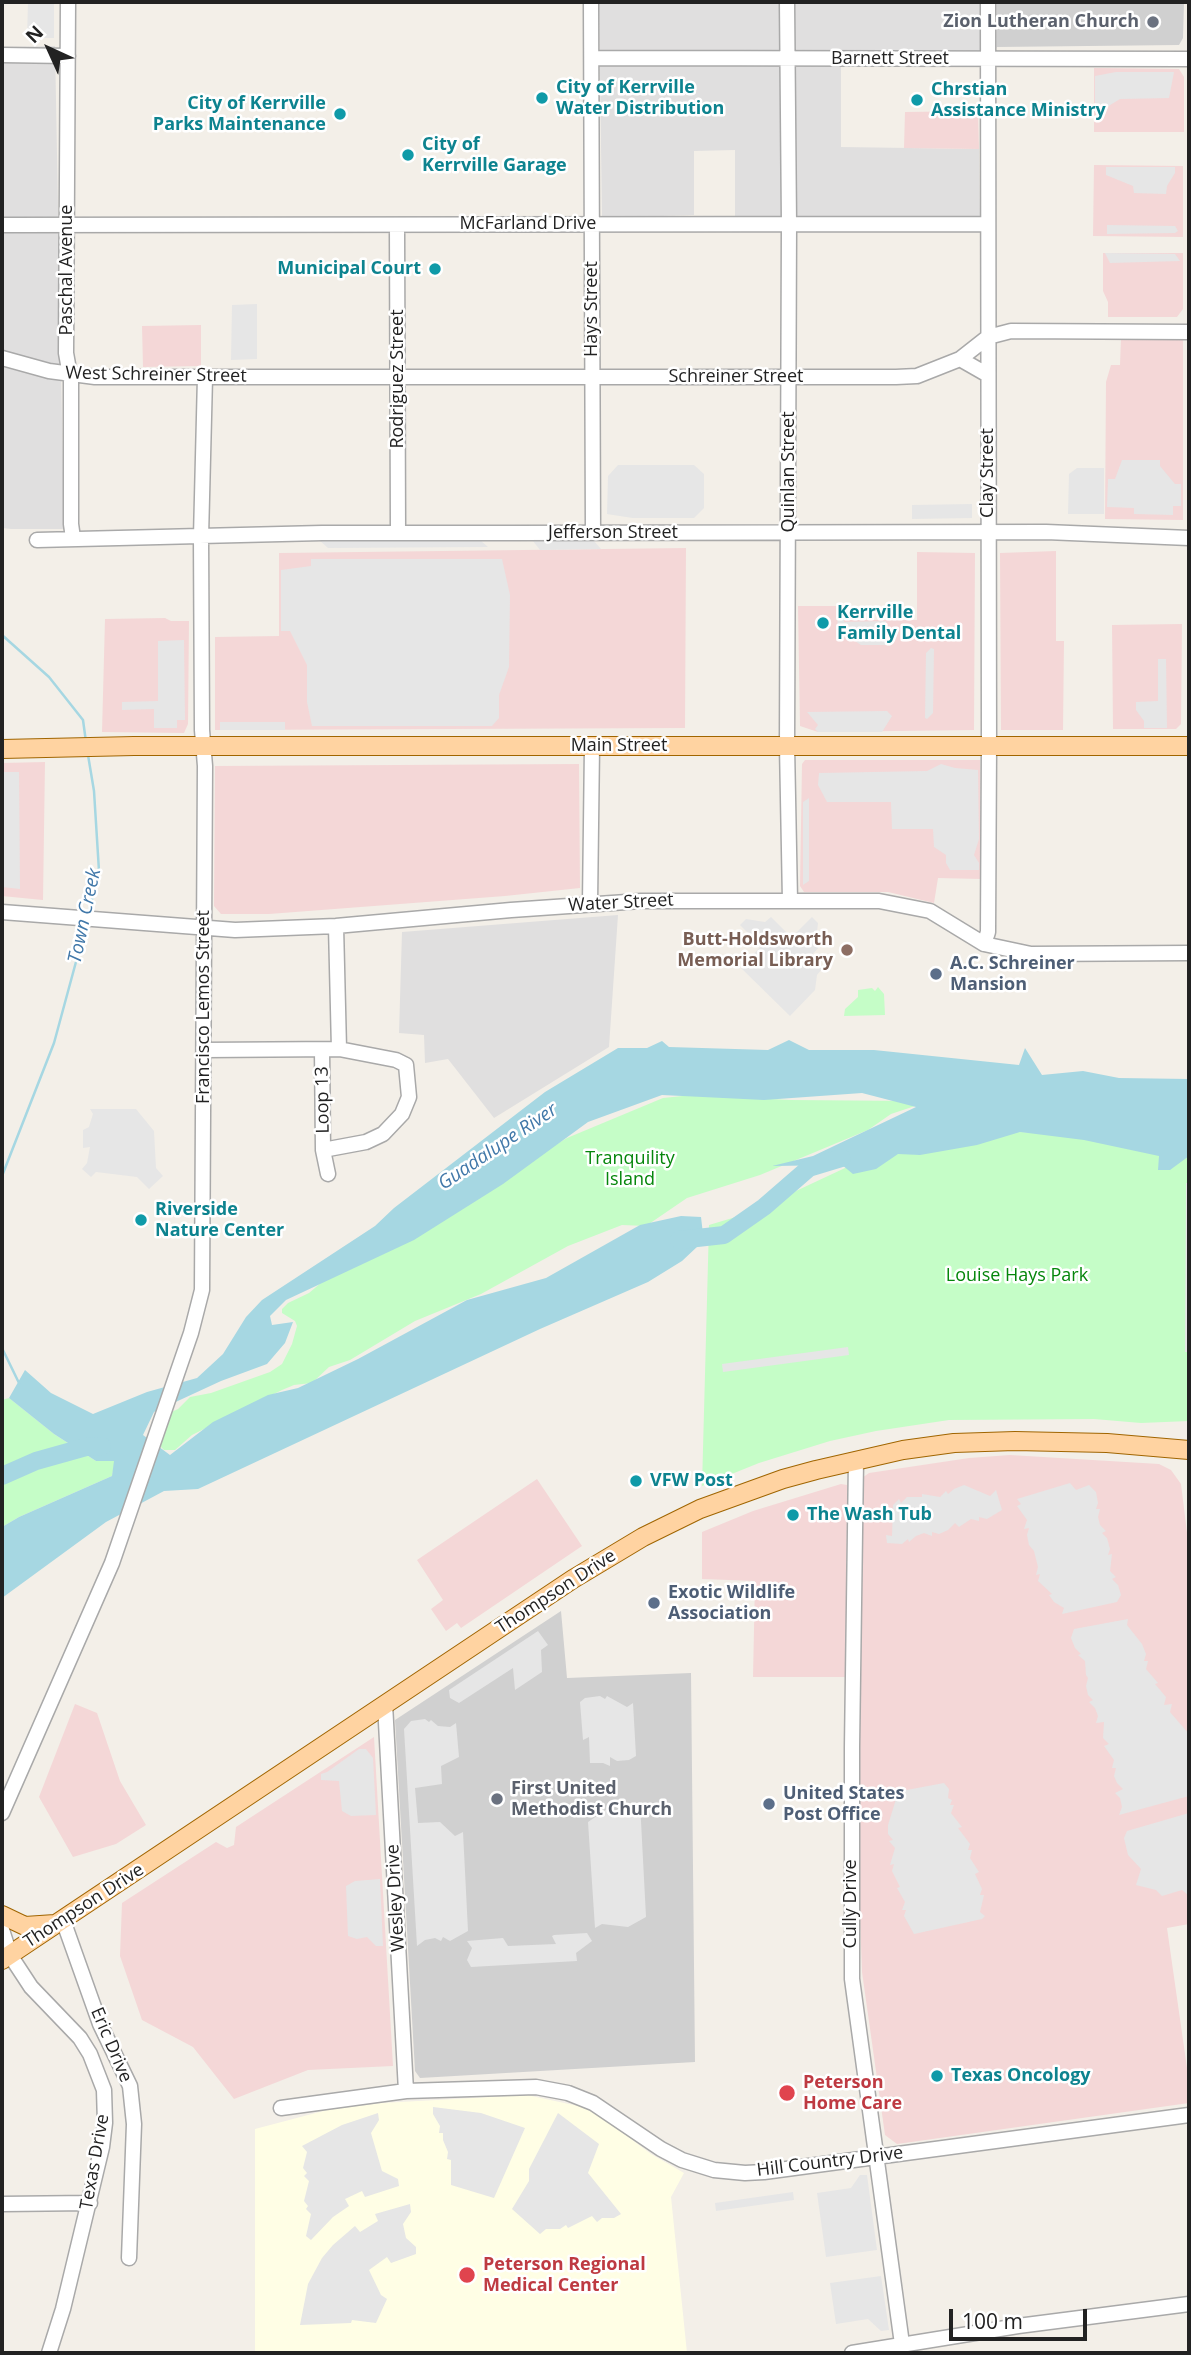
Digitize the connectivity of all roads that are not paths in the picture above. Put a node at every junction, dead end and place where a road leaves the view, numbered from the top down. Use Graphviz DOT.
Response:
graph roads {
  1 [pos="68,2"];
  2 [pos="591,2"];
  3 [pos="787,2"];
  4 [pos="988,2"];
  5 [pos="2,55"];
  6 [pos="68,56"];
  7 [pos="592,58"];
  8 [pos="787,59"];
  9 [pos="988,59"];
  10 [pos="1189,59"];
  11 [pos="592,224"];
  12 [pos="789,224"];
  13 [pos="988,224"];
  14 [pos="2,225"];
  15 [pos="68,225"];
  16 [pos="397,225"];
  17 [pos="1189,332"];
  18 [pos="988,337"];
  19 [pos="2,358"];
  20 [pos="960,359"];
  21 [pos="70,375"];
  22 [pos="988,375"];
  23 [pos="205,377"];
  24 [pos="270,377"];
  25 [pos="398,377"];
  26 [pos="592,377"];
  27 [pos="789,378"];
  28 [pos="398,533"];
  29 [pos="593,533"];
  30 [pos="788,533"];
  31 [pos="988,533"];
  32 [pos="201,537"];
  33 [pos="73,538"];
  34 [pos="1189,538"];
  35 [pos="37,540"];
  36 [pos="203,746"];
  37 [pos="592,746"];
  38 [pos="788,746"];
  39 [pos="989,746"];
  40 [pos="1189,746"];
  41 [pos="2,749"];
  42 [pos="790,901"];
  43 [pos="590,904"];
  44 [pos="2,912"];
  45 [pos="336,926"];
  46 [pos="204,928"];
  47 [pos="984,944"];
  48 [pos="1189,953"];
  49 [pos="339,1049"];
  50 [pos="204,1050"];
  51 [pos="322,1050"];
  52 [pos="323,1150"];
  53 [pos="328,1174"];
  54 [pos="1189,1450"];
  55 [pos="856,1460"];
  56 [pos="385,1704"];
  57 [pos="2,1813"];
  58 [pos="2,1915"];
  59 [pos="61,1922"];
  60 [pos="2,1930"];
  61 [pos="6,1958"];
  62 [pos="406,2091"];
  63 [pos="281,2108"];
  64 [pos="1189,2115"];
  65 [pos="876,2156"];
  66 [pos="89,2203"];
  67 [pos="2,2204"];
  68 [pos="129,2258"];
  69 [pos="1189,2304"];
  70 [pos="902,2344"];
  71 [pos="48,2353"];
  72 [pos="852,2353"];
  1 -- 6 [label="street, Paschal Avenue"];
  2 -- 7 [label="street, Hays Street"];
  3 -- 8 [label="street, Quinlan Street"];
  4 -- 9 [label="street, Clay Street"];
  5 -- 6 [label="street"];
  6 -- 15 [label="street, Paschal Avenue"];
  7 -- 8 [label="street, Barnett Street"];
  7 -- 11 [label="street, Hays Street"];
  8 -- 9 [label="street, Barnett Street"];
  8 -- 12 [label="street, Quinlan Street"];
  9 -- 10 [label="street, Barnett Street"];
  9 -- 13 [label="street, Clay Street"];
  11 -- 12 [label="street, McFarland Drive"];
  11 -- 16 [label="street, McFarland Drive"];
  11 -- 26 [label="street, Hays Street"];
  12 -- 13 [label="street, McFarland Drive"];
  12 -- 27 [label="street, Quinlan Street"];
  13 -- 18 [label="street, Clay Street"];
  14 -- 15 [label="street, McFarland Drive"];
  15 -- 16 [label="street, McFarland Drive"];
  15 -- 21 [label="street, Paschal Avenue"];
  16 -- 25 [label="street, Rodriguez Street"];
  17 -- 18 [label="street, Schreiner Street"];
  18 -- 20 [label="street, Schreiner Street"];
  18 -- 22 [label="street, Clay Street"];
  19 -- 21 [label="street, West Schreiner Street"];
  20 -- 22 [label="street"];
  20 -- 27 [label="street, Schreiner Street"];
  21 -- 23 [label="street, West Schreiner Street"];
  21 -- 33 [label="street, Paschal Avenue"];
  22 -- 31 [label="street, Clay Street"];
  23 -- 24 [label="street, West Schreiner Street"];
  23 -- 32 [label="street, Francisco Lemos Street"];
  24 -- 25 [label="street, Schreiner Street"];
  25 -- 26 [label="street, Schreiner Street"];
  25 -- 28 [label="street, Rodriguez Street"];
  26 -- 27 [label="street, Schreiner Street"];
  26 -- 29 [label="street, Hays Street"];
  27 -- 30 [label="street, Quinlan Street"];
  28 -- 29 [label="street, Jefferson Street"];
  28 -- 32 [label="street, Jefferson Street"];
  29 -- 30 [label="street, Jefferson Street"];
  30 -- 31 [label="street, Jefferson Street"];
  30 -- 38 [label="street, Quinlan Street"];
  31 -- 34 [label="street, Jefferson Street"];
  31 -- 39 [label="street, Clay Street"];
  32 -- 33 [label="street, Jefferson Street"];
  32 -- 36 [label="street, Francisco Lemos Street"];
  33 -- 35 [label="street, Jefferson Street"];
  36 -- 37 [label="main road, Main Street"];
  36 -- 41 [label="main road, Main Street"];
  36 -- 46 [label="street, Francisco Lemos Street"];
  37 -- 38 [label="main road, Main Street"];
  37 -- 43 [label="street"];
  38 -- 39 [label="main road, Main Street"];
  38 -- 42 [label="street, Quinlan Street"];
  39 -- 40 [label="main road, Main Street"];
  39 -- 47 [label="street, Clay Street"];
  42 -- 43 [label="street, Water Street"];
  42 -- 47 [label="street, Water Street"];
  43 -- 45 [label="street, Water Street"];
  44 -- 46 [label="street, Water Street"];
  45 -- 46 [label="street, Water Street"];
  45 -- 49 [label="street"];
  46 -- 50 [label="street, Francisco Lemos Street"];
  47 -- 48 [label="street, Water Street"];
  49 -- 51 [label="street"];
  49 -- 52 [label="street, Loop 13"];
  50 -- 51 [label="street"];
  50 -- 57 [label="street, Francisco Lemos Street"];
  51 -- 52 [label="street, Loop 13"];
  52 -- 53 [label="street, Loop 13"];
  54 -- 55 [label="main road, Thompson Drive"];
  55 -- 56 [label="main road, Thompson Drive"];
  55 -- 65 [label="street, Cully Drive"];
  56 -- 59 [label="main road, Thompson Drive"];
  56 -- 62 [label="street, Wesley Drive"];
  58 -- 59 [label="main road"];
  59 -- 61 [label="main road, Thompson Drive"];
  59 -- 68 [label="street, Eric Drive"];
  60 -- 61 [label="street, Texas Drive"];
  61 -- 66 [label="street, Texas Drive"];
  62 -- 63 [label="street, Hill Country Drive"];
  62 -- 65 [label="street, Hill Country Drive"];
  64 -- 65 [label="street, Hill Country Drive"];
  65 -- 70 [label="street, Cully Drive"];
  66 -- 67 [label="street"];
  66 -- 71 [label="street, Texas Drive"];
  69 -- 70 [label="street"];
  70 -- 72 [label="street"];
}
